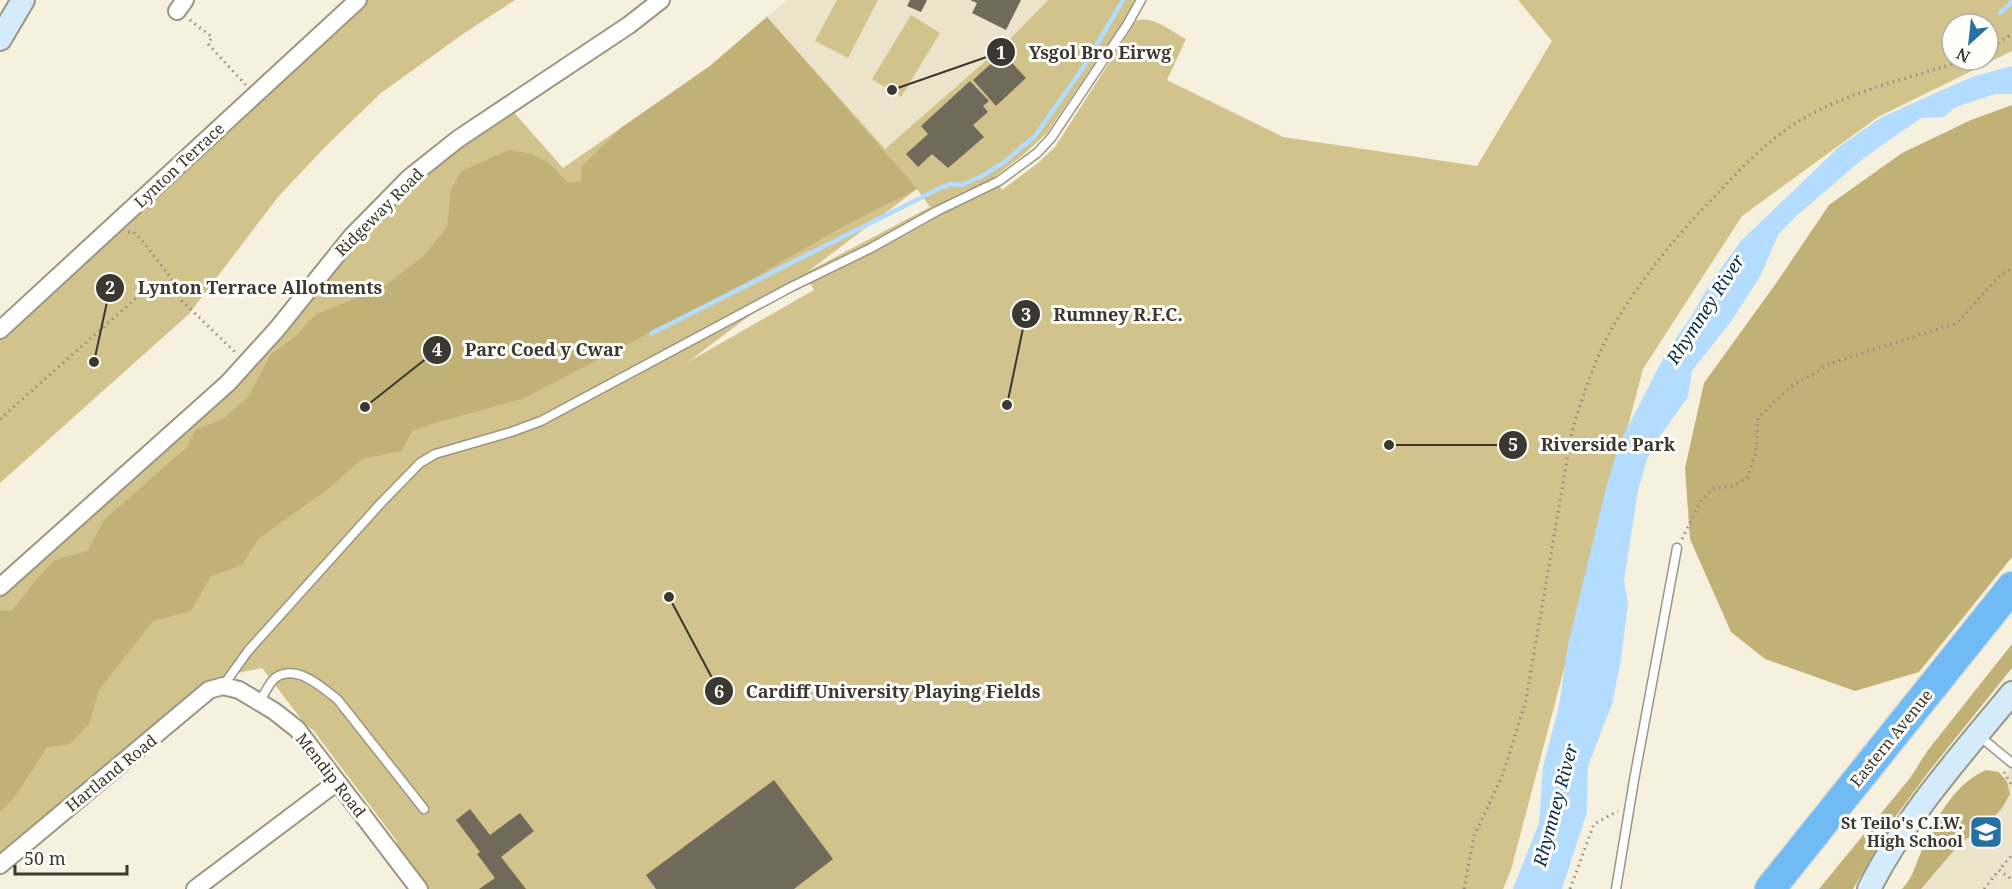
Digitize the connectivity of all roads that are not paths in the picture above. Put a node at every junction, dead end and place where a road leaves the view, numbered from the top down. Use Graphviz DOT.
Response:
graph roads {
  1 [pos="23,0"];
  2 [pos="358,0"];
  3 [pos="661,0"];
  4 [pos="1141,0"];
  5 [pos="0,39"];
  6 [pos="0,330"];
  7 [pos="1677,548"];
  8 [pos="0,587"];
  9 [pos="2012,587"];
  10 [pos="2012,617"];
  11 [pos="223,686"];
  12 [pos="2012,693"];
  13 [pos="259,702"];
  14 [pos="1978,735"];
  15 [pos="2012,763"];
  16 [pos="337,782"];
  17 [pos="424,809"];
  18 [pos="0,865"];
  19 [pos="195,889"];
  20 [pos="419,889"];
  21 [pos="1616,889"];
  22 [pos="1770,889"];
  23 [pos="1794,889"];
  24 [pos="1869,889"];
  1 -- 5 [label="street"];
  2 -- 6 [label="street, Lynton Terrace"];
  3 -- 8 [label="street, Ridgeway Road"];
  4 -- 11 [label="lane"];
  7 -- 21 [label="lane"];
  9 -- 22 [label="highway, Eastern Avenue"];
  10 -- 23 [label="highway, Eastern Avenue"];
  11 -- 13 [label="street, Mendip Road"];
  11 -- 18 [label="street, Hartland Road"];
  12 -- 14 [label="street"];
  13 -- 16 [label="street, Mendip Road"];
  13 -- 17 [label="lane"];
  14 -- 15 [label="lane"];
  14 -- 24 [label="street"];
  16 -- 19 [label="street"];
  16 -- 20 [label="street, Mendip Road"];
}
